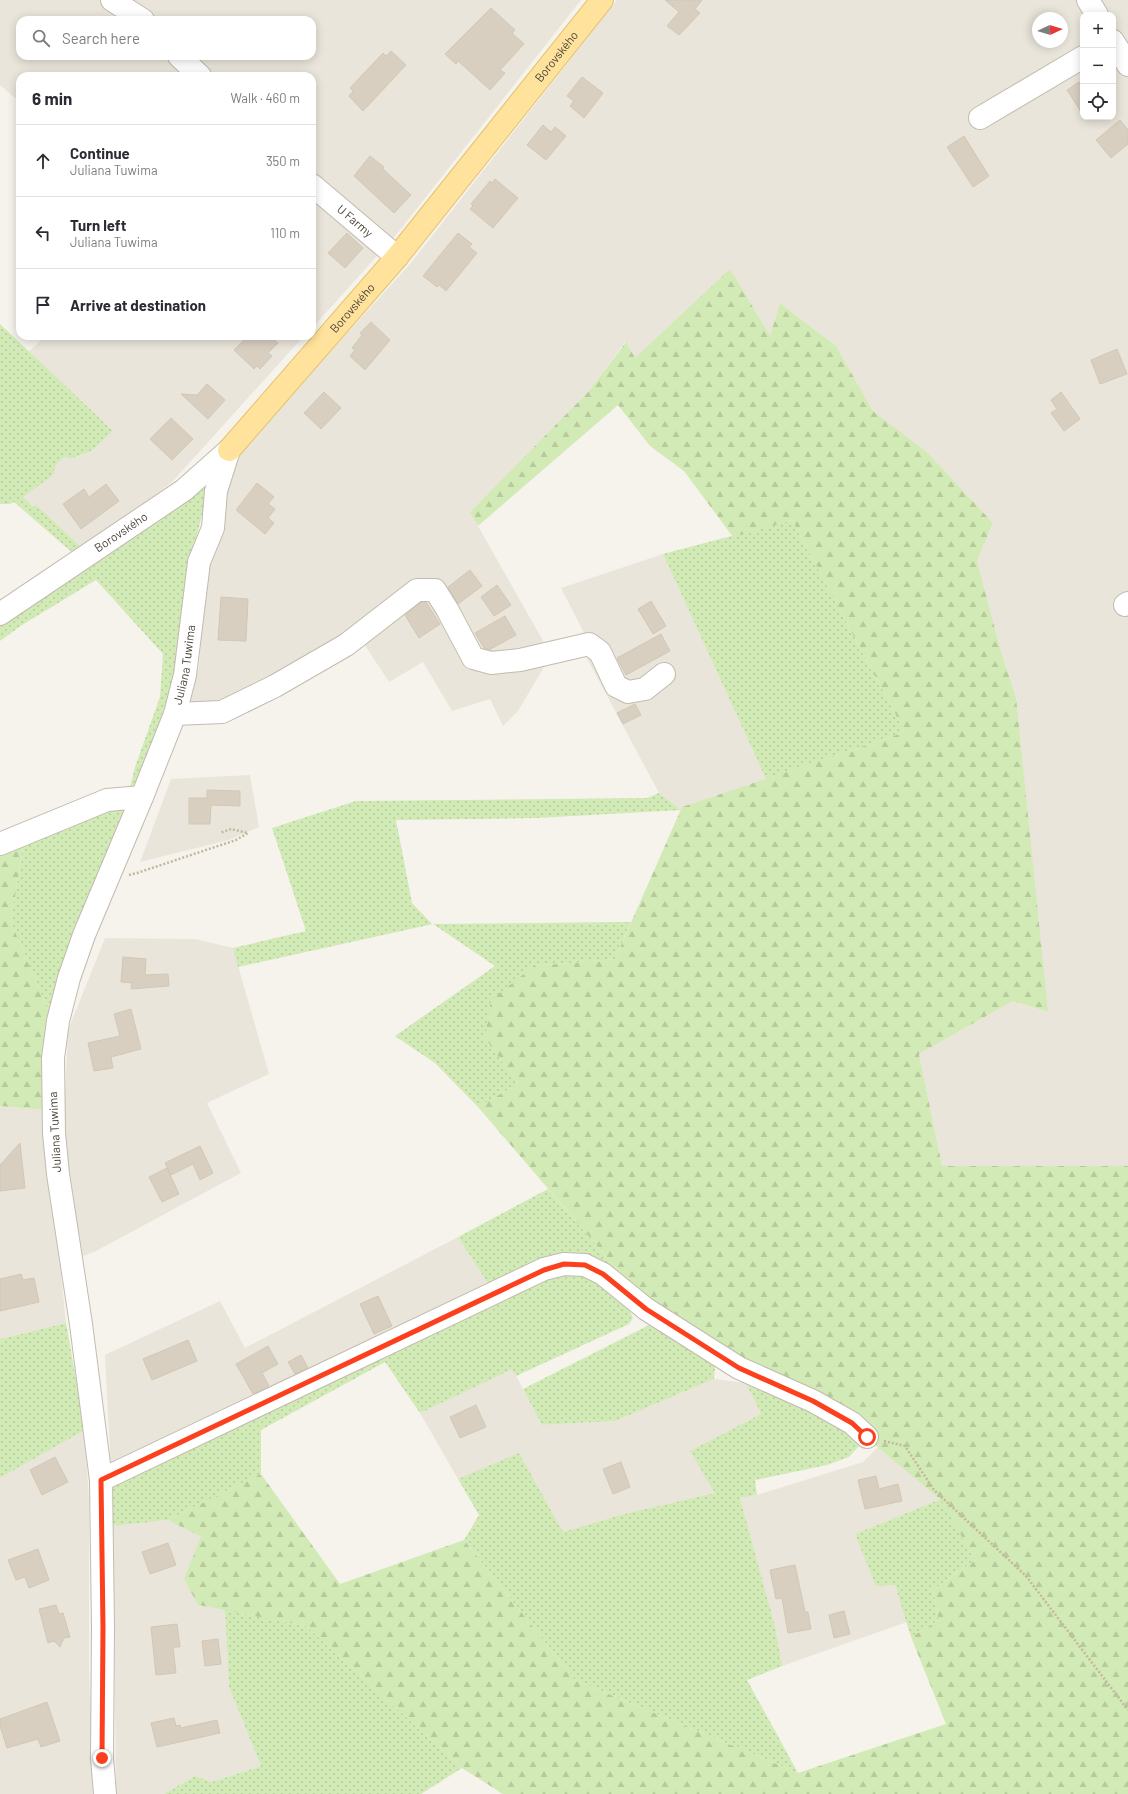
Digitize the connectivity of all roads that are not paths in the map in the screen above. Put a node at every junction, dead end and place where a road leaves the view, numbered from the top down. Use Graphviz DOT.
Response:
graph roads {
  1 [pos="112,0"];
  2 [pos="602,0"];
  3 [pos="1088,0"];
  4 [pos="1095,12"];
  5 [pos="137,16"];
  6 [pos="1116,46"];
  7 [pos="1080,58"];
  8 [pos="183,60"];
  9 [pos="1128,65"];
  10 [pos="196,72"];
  11 [pos="980,118"];
  12 [pos="316,188"];
  13 [pos="397,257"];
  14 [pos="229,450"];
  15 [pos="195,480"];
  16 [pos="216,491"];
  17 [pos="0,614"];
  18 [pos="664,674"];
  19 [pos="175,714"];
  20 [pos="142,798"];
  21 [pos="0,844"];
  22 [pos="867,1437"];
  23 [pos="101,1480"];
  24 [pos="105,1794"];
  1 -- 5 [label="street"];
  2 -- 13 [label="main road, Borovského"];
  3 -- 4 [label="street"];
  6 -- 9 [label="street"];
  7 -- 11 [label="street"];
  8 -- 10 [label="street"];
  12 -- 13 [label="street, U Farmy"];
  13 -- 14 [label="main road, Borovského"];
  14 -- 15 [label="street, Borovského"];
  14 -- 16 [label="street, Juliana Tuwima"];
  15 -- 16 [label="street"];
  15 -- 17 [label="street, Borovského"];
  16 -- 19 [label="street, Juliana Tuwima"];
  18 -- 19 [label="street"];
  19 -- 20 [label="street, Juliana Tuwima"];
  20 -- 21 [label="street"];
  20 -- 23 [label="street, Juliana Tuwima"];
  22 -- 23 [label="street"];
  23 -- 24 [label="street, Juliana Tuwima"];
}
